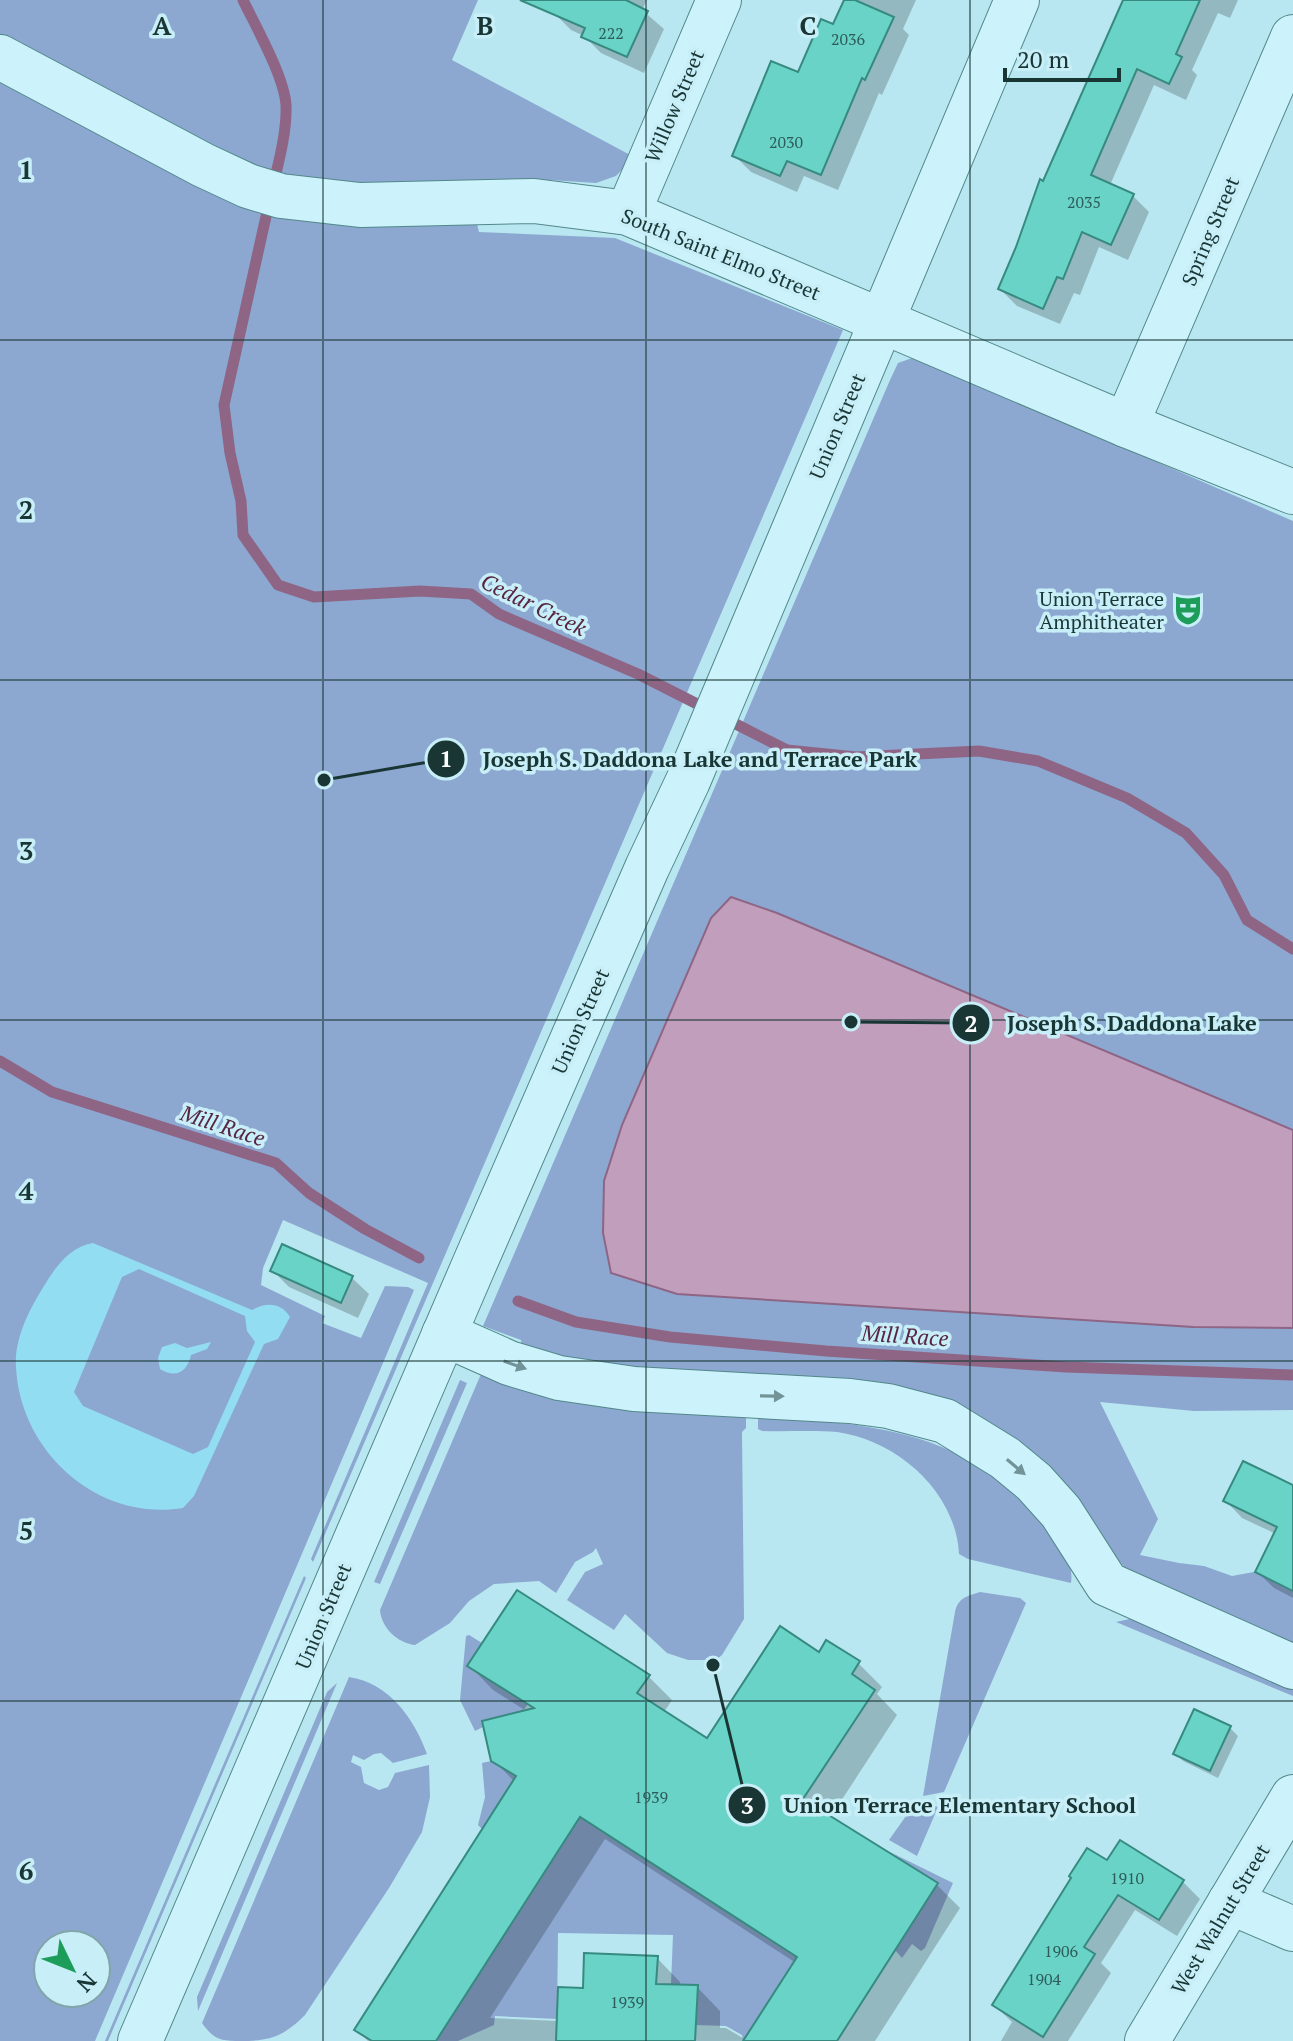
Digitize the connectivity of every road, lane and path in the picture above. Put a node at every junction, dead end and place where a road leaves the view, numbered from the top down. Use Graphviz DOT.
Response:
graph roads {
  1 [pos="719,0"];
  2 [pos="1017,0"];
  3 [pos="1293,37"];
  4 [pos="0,57"];
  5 [pos="628,213"];
  6 [pos="880,321"];
  7 [pos="1126,425"];
  8 [pos="1293,492"];
  9 [pos="444,1334"];
  10 [pos="1293,1667"];
  11 [pos="1293,1797"];
  12 [pos="1230,1902"];
  13 [pos="1293,1929"];
  14 [pos="140,2041"];
  15 [pos="1147,2041"];
  1 -- 5 [label="street, Willow Street"];
  2 -- 6 [label="street, Union Street"];
  3 -- 7 [label="street, Spring Street"];
  4 -- 5 [label="street, South Saint Elmo Street"];
  5 -- 6 [label="street, South Saint Elmo Street"];
  6 -- 7 [label="street, South Saint Elmo Street"];
  6 -- 9 [label="street, Union Street"];
  7 -- 8 [label="street, South Saint Elmo Street"];
  9 -- 10 [label="street, one-way"];
  9 -- 14 [label="street, Union Street"];
  11 -- 12 [label="street, West Walnut Street"];
  12 -- 13 [label="street"];
  12 -- 15 [label="street, West Walnut Street"];
}
